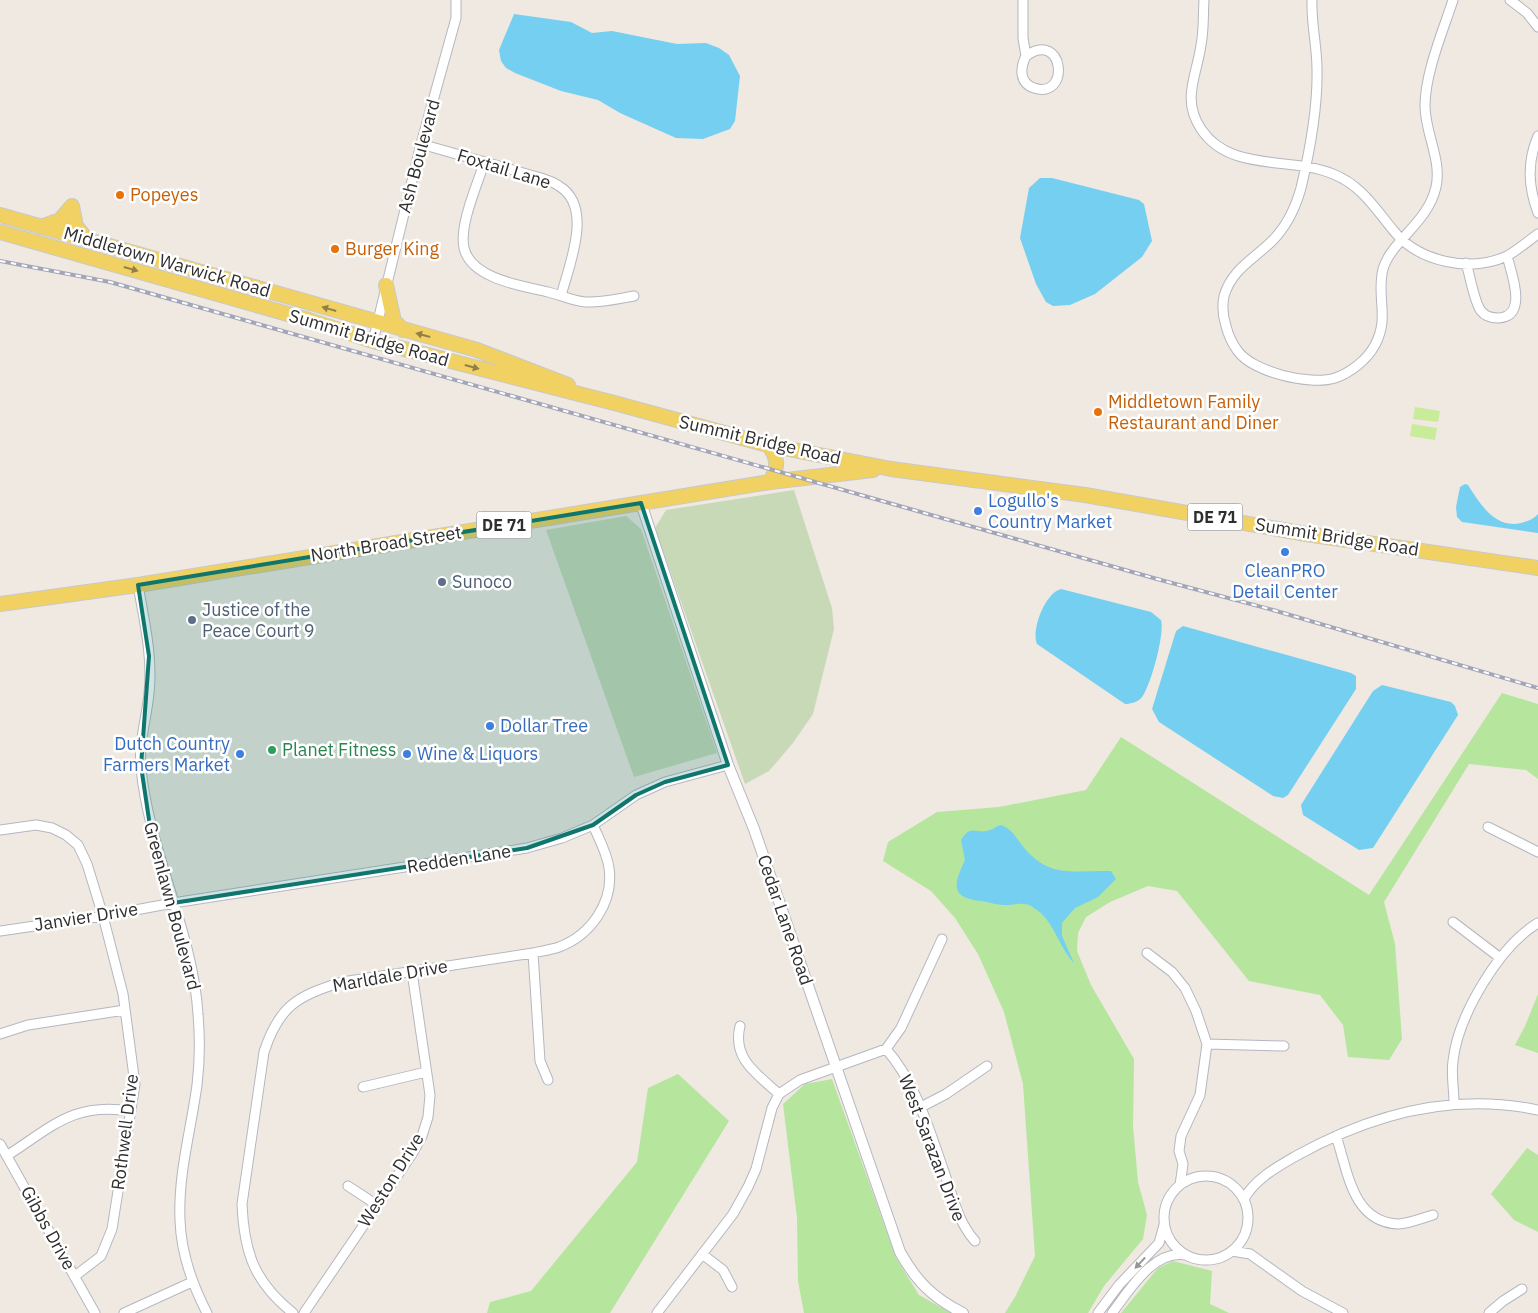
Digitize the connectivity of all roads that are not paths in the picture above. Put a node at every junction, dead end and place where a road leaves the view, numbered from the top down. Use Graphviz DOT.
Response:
graph roads {
  1 [pos="456,0"];
  2 [pos="1023,0"];
  3 [pos="1204,0"];
  4 [pos="1312,0"];
  5 [pos="1452,0"];
  6 [pos="1510,0"];
  7 [pos="1538,28"];
  8 [pos="1026,56"];
  9 [pos="1538,136"];
  10 [pos="421,144"];
  11 [pos="484,163"];
  12 [pos="1306,168"];
  13 [pos="1538,213"];
  14 [pos="0,215"];
  15 [pos="40,227"];
  16 [pos="0,232"];
  17 [pos="1538,234"];
  18 [pos="87,240"];
  19 [pos="1403,240"];
  20 [pos="1507,256"];
  21 [pos="1466,263"];
  22 [pos="386,285"];
  23 [pos="561,296"];
  24 [pos="634,296"];
  25 [pos="376,322"];
  26 [pos="403,330"];
  27 [pos="373,341"];
  28 [pos="618,404"];
  29 [pos="768,446"];
  30 [pos="784,449"];
  31 [pos="891,469"];
  32 [pos="774,482"];
  33 [pos="642,502"];
  34 [pos="1538,568"];
  35 [pos="138,585"];
  36 [pos="0,604"];
  37 [pos="728,765"];
  38 [pos="593,825"];
  39 [pos="1488,827"];
  40 [pos="0,830"];
  41 [pos="1538,852"];
  42 [pos="173,903"];
  43 [pos="103,916"];
  44 [pos="1452,922"];
  45 [pos="1538,923"];
  46 [pos="0,931"];
  47 [pos="942,939"];
  48 [pos="533,953"];
  49 [pos="1147,953"];
  50 [pos="1499,957"];
  51 [pos="412,972"];
  52 [pos="125,1010"];
  53 [pos="740,1026"];
  54 [pos="0,1034"];
  55 [pos="1207,1044"];
  56 [pos="1284,1046"];
  57 [pos="886,1049"];
  58 [pos="836,1066"];
  59 [pos="987,1066"];
  60 [pos="426,1072"];
  61 [pos="548,1080"];
  62 [pos="363,1087"];
  63 [pos="779,1094"];
  64 [pos="1454,1103"];
  65 [pos="919,1108"];
  66 [pos="1538,1110"];
  67 [pos="131,1111"];
  68 [pos="1336,1136"];
  69 [pos="0,1144"];
  70 [pos="8,1155"];
  71 [pos="1183,1164"];
  72 [pos="1197,1177"];
  73 [pos="1180,1185"];
  74 [pos="348,1186"];
  75 [pos="1234,1186"];
  76 [pos="1251,1187"];
  77 [pos="1244,1199"];
  78 [pos="377,1205"];
  79 [pos="1433,1216"];
  80 [pos="1165,1222"];
  81 [pos="1244,1238"];
  82 [pos="975,1241"];
  83 [pos="1232,1251"];
  84 [pos="702,1254"];
  85 [pos="1250,1254"];
  86 [pos="1186,1255"];
  87 [pos="75,1276"];
  88 [pos="192,1282"];
  89 [pos="732,1287"];
  90 [pos="1522,1289"];
  91 [pos="95,1313"];
  92 [pos="124,1313"];
  93 [pos="206,1313"];
  94 [pos="293,1313"];
  95 [pos="304,1313"];
  96 [pos="658,1313"];
  97 [pos="963,1313"];
  98 [pos="1098,1313"];
  99 [pos="1112,1313"];
  100 [pos="1343,1313"];
  101 [pos="1490,1313"];
  1 -- 10 [label="street, Ash Boulevard"];
  2 -- 8 [label="street"];
  3 -- 12 [label="street"];
  4 -- 12 [label="street"];
  5 -- 19 [label="street"];
  6 -- 7 [label="street"];
  8 -- 8 [label="street"];
  9 -- 13 [label="street"];
  10 -- 11 [label="street, Foxtail Lane"];
  10 -- 22 [label="street, Ash Boulevard"];
  11 -- 23 [label="street, Foxtail Lane"];
  11 -- 23 [label="street"];
  12 -- 19 [label="street"];
  12 -- 19 [label="street"];
  14 -- 15 [label="main road, Middletown Warwick Road"];
  15 -- 18 [label="main road, Middletown Warwick Road"];
  15 -- 18 [label="main road"];
  16 -- 27 [label="main road, Summit Bridge Road, one-way"];
  17 -- 20 [label="street"];
  25 -- 18 [label="main road, Middletown Warwick Road, one-way"];
  19 -- 21 [label="street"];
  20 -- 21 [label="street"];
  20 -- 21 [label="street"];
  22 -- 25 [label="street, Ash Boulevard"];
  22 -- 26 [label="main road"];
  23 -- 24 [label="street"];
  25 -- 26 [label="main road, Middletown Warwick Road"];
  25 -- 27 [label="street, Ash Boulevard"];
  28 -- 26 [label="main road, Middletown Warwick Road, one-way"];
  27 -- 28 [label="main road, Summit Bridge Road, one-way"];
  28 -- 29 [label="main road, Summit Bridge Road"];
  29 -- 30 [label="main road, Summit Bridge Road"];
  29 -- 32 [label="main road"];
  30 -- 31 [label="main road, Summit Bridge Road"];
  30 -- 32 [label="main road"];
  31 -- 32 [label="main road, North Broad Street / DE 71"];
  31 -- 34 [label="main road, Summit Bridge Road / DE 71"];
  32 -- 33 [label="main road, North Broad Street / DE 71"];
  33 -- 35 [label="main road, North Broad Street / DE 71"];
  33 -- 37 [label="street, Cedar Lane Road"];
  35 -- 36 [label="main road, North Broad Street / DE 71"];
  35 -- 42 [label="street, Greenlawn Boulevard"];
  37 -- 38 [label="street, Redden Lane"];
  37 -- 58 [label="street, Cedar Lane Road"];
  38 -- 42 [label="street, Redden Lane"];
  38 -- 48 [label="street, Marldale Drive"];
  39 -- 41 [label="street"];
  40 -- 43 [label="street, Rothwell Drive"];
  42 -- 43 [label="street, Janvier Drive"];
  42 -- 88 [label="street, Greenlawn Boulevard"];
  43 -- 46 [label="street, Janvier Drive"];
  43 -- 52 [label="street, Rothwell Drive"];
  44 -- 50 [label="street"];
  45 -- 50 [label="street"];
  47 -- 57 [label="street"];
  48 -- 51 [label="street, Marldale Drive"];
  48 -- 61 [label="street"];
  49 -- 55 [label="street"];
  50 -- 64 [label="street"];
  51 -- 60 [label="street, Weston Drive"];
  51 -- 94 [label="street, Marldale Drive"];
  52 -- 54 [label="street"];
  52 -- 67 [label="street, Rothwell Drive"];
  53 -- 63 [label="street"];
  55 -- 56 [label="street"];
  55 -- 71 [label="street"];
  57 -- 58 [label="street"];
  57 -- 65 [label="street, West Sarazan Drive"];
  58 -- 63 [label="street"];
  58 -- 97 [label="street, Cedar Lane Road"];
  59 -- 65 [label="street"];
  60 -- 62 [label="street"];
  60 -- 78 [label="street, Weston Drive"];
  63 -- 84 [label="street"];
  64 -- 66 [label="street"];
  64 -- 68 [label="street"];
  65 -- 82 [label="street, West Sarazan Drive"];
  67 -- 70 [label="street"];
  67 -- 87 [label="street, Rothwell Drive"];
  68 -- 76 [label="street"];
  68 -- 79 [label="street"];
  69 -- 70 [label="street, Gibbs Drive"];
  70 -- 87 [label="street, Gibbs Drive"];
  71 -- 72 [label="street"];
  71 -- 73 [label="street"];
  72 -- 73 [label="street"];
  72 -- 75 [label="street"];
  73 -- 80 [label="street"];
  74 -- 78 [label="street"];
  75 -- 76 [label="street"];
  75 -- 77 [label="street"];
  76 -- 77 [label="street"];
  77 -- 81 [label="street"];
  78 -- 95 [label="street, Weston Drive"];
  80 -- 86 [label="street"];
  80 -- 98 [label="street, one-way"];
  81 -- 83 [label="street"];
  81 -- 85 [label="street"];
  83 -- 85 [label="street"];
  83 -- 86 [label="street"];
  84 -- 89 [label="street"];
  84 -- 96 [label="street"];
  85 -- 100 [label="street"];
  86 -- 99 [label="street"];
  87 -- 91 [label="street, Gibbs Drive"];
  88 -- 92 [label="street"];
  88 -- 93 [label="street, Greenlawn Boulevard"];
  90 -- 101 [label="street"];
}
